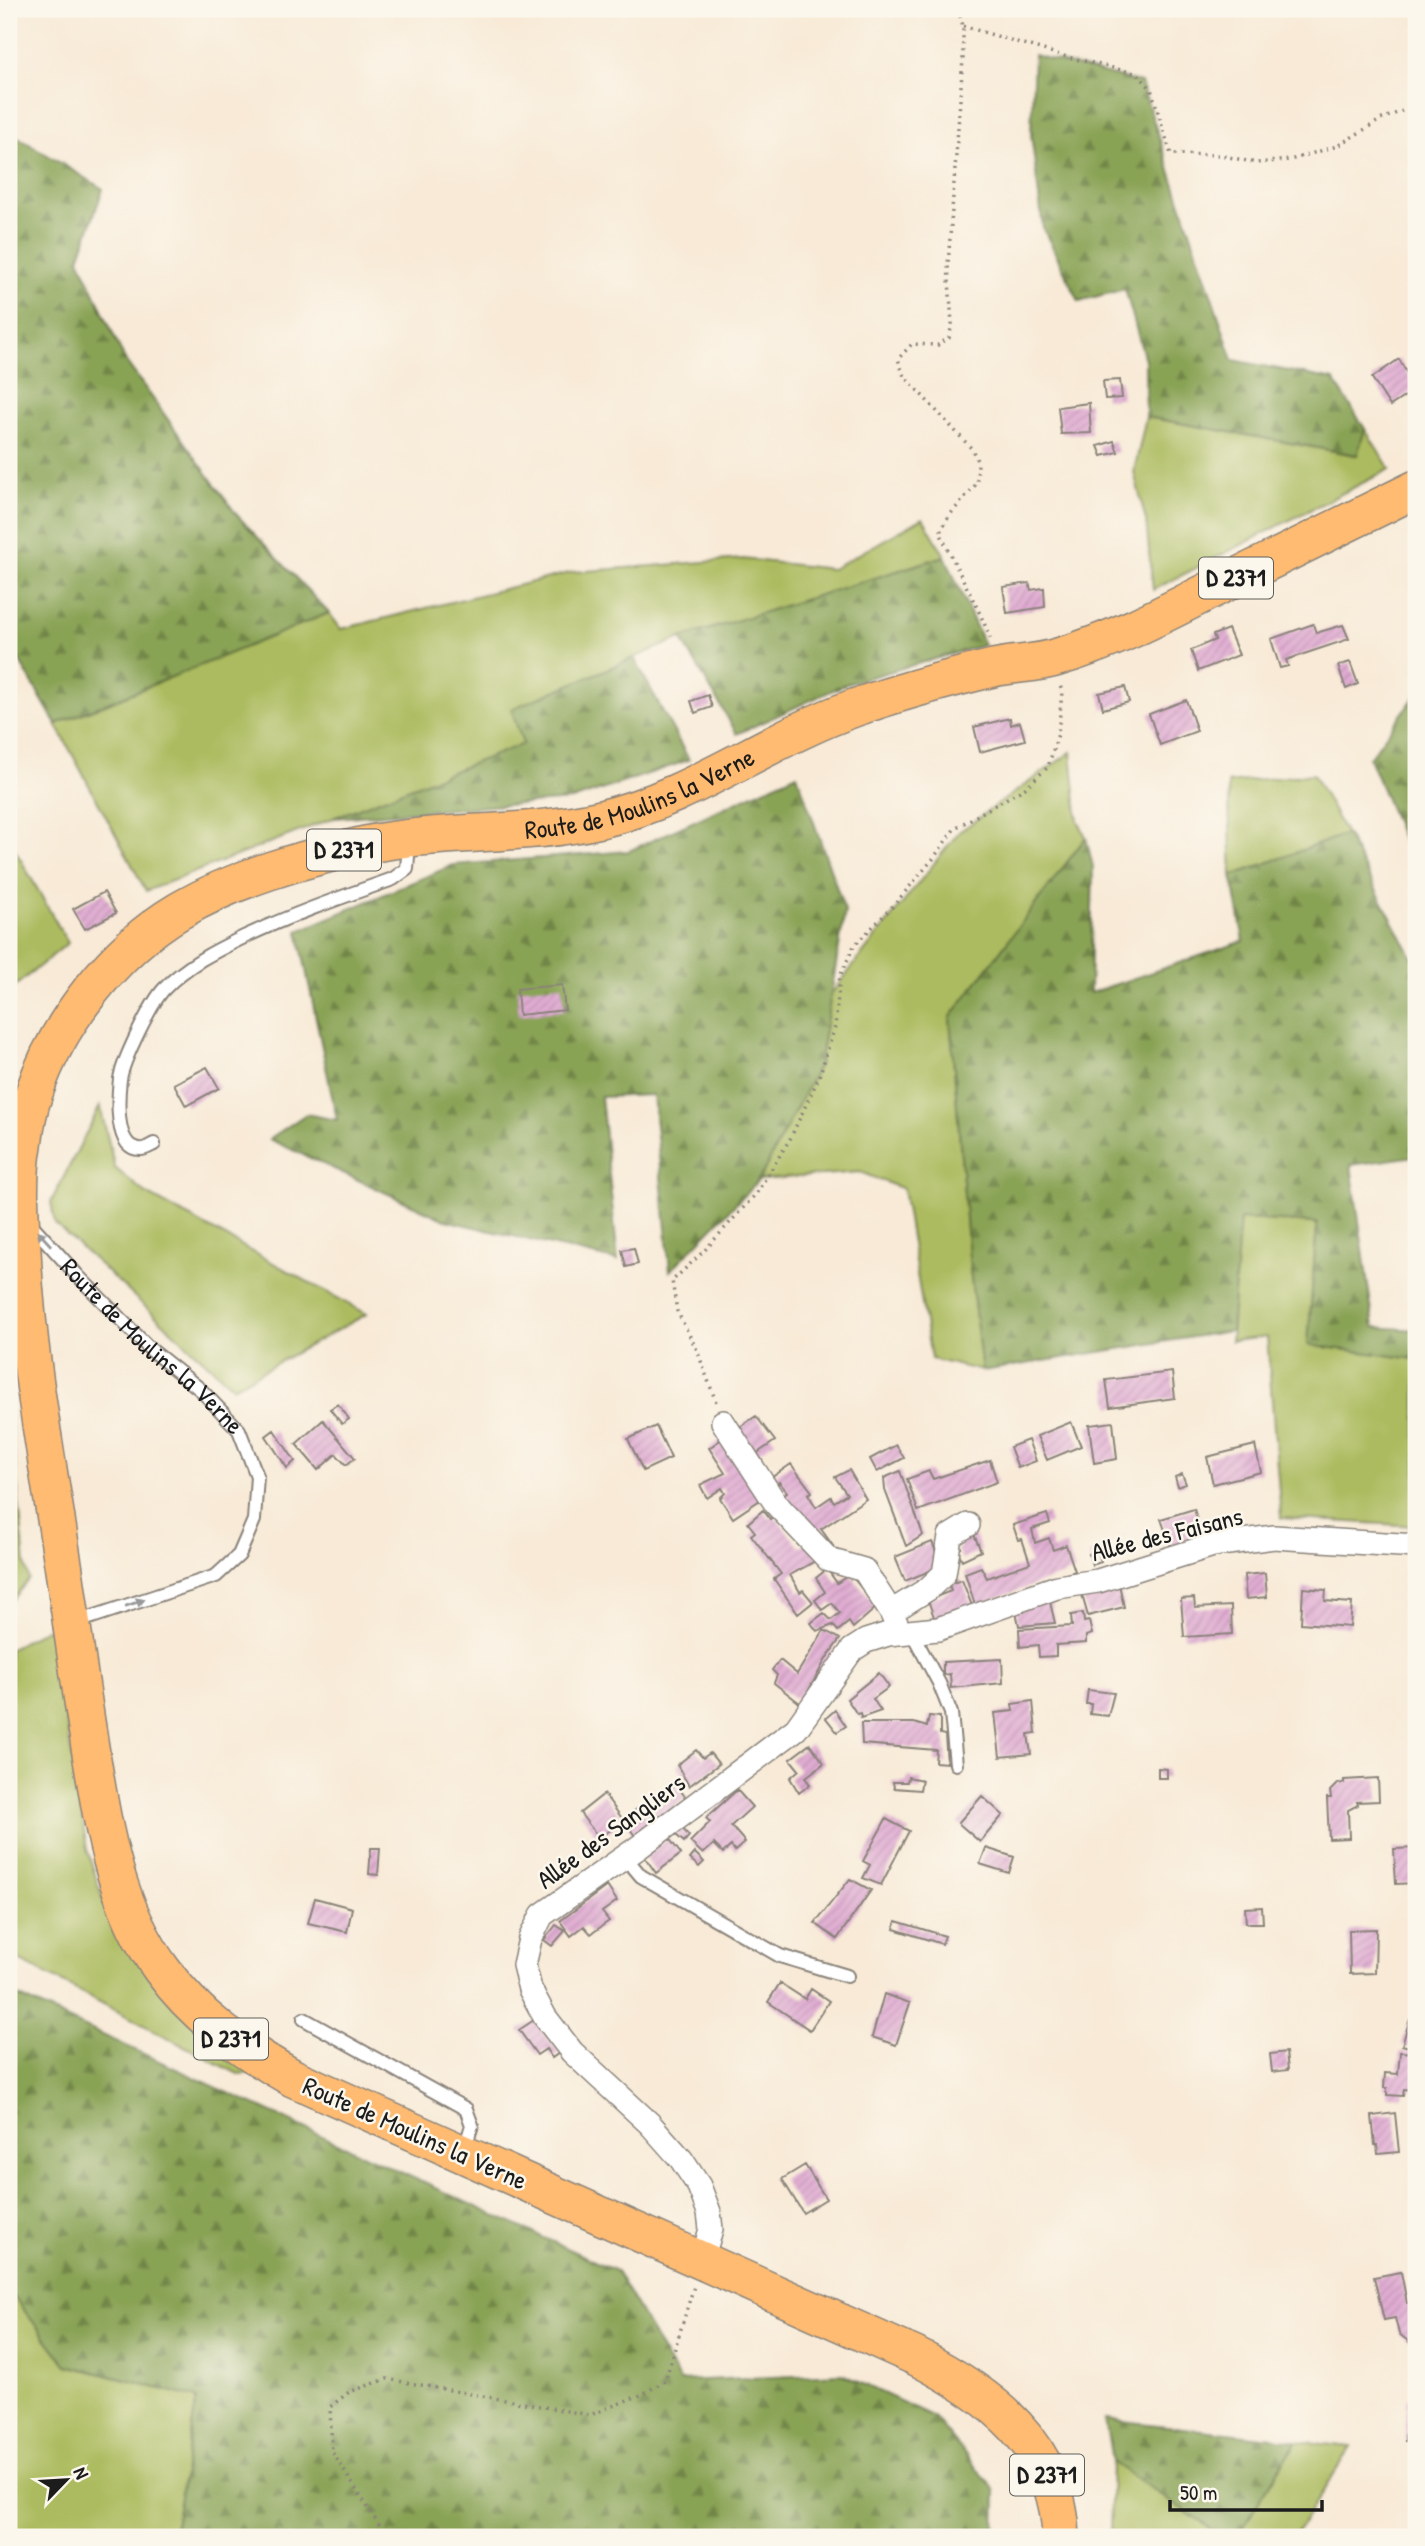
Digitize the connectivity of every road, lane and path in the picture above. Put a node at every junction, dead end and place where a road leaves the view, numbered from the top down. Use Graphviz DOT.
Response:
graph roads {
  1 [pos="958,9"];
  2 [pos="963,26"];
  3 [pos="1402,111"];
  4 [pos="1416,489"];
  5 [pos="1054,659"];
  6 [pos="1000,667"];
  7 [pos="410,837"];
  8 [pos="155,1144"];
  9 [pos="20,1214"];
  10 [pos="723,1422"];
  11 [pos="968,1525"];
  12 [pos="1416,1546"];
  13 [pos="71,1625"];
  14 [pos="901,1625"];
  15 [pos="939,1629"];
  16 [pos="956,1764"];
  17 [pos="625,1857"];
  18 [pos="847,1976"];
  19 [pos="304,2018"];
  20 [pos="463,2155"];
  21 [pos="702,2261"];
  22 [pos="387,2537"];
  23 [pos="1061,2537"];
  1 -- 2 [label="path"];
  2 -- 3 [label="path"];
  2 -- 6 [label="path"];
  4 -- 5 [label="main road, Route de Moulins la Verne / D 2371"];
  5 -- 6 [label="main road, Route de Moulins la Verne / D 2371"];
  5 -- 10 [label="path"];
  6 -- 7 [label="main road, Route de Moulins la Verne / D 2371"];
  7 -- 8 [label="lane"];
  7 -- 9 [label="main road, Route de Moulins la Verne / D 2371"];
  9 -- 13 [label="main road, Route de Moulins la Verne / D 2371"];
  13 -- 9 [label="lane, Route de Moulins la Verne, one-way"];
  10 -- 14 [label="street"];
  11 -- 14 [label="street"];
  12 -- 15 [label="street, Allée des Faisans"];
  13 -- 20 [label="main road, Route de Moulins la Verne / D 2371"];
  14 -- 15 [label="street, Allée des Sangliers"];
  14 -- 16 [label="lane"];
  14 -- 17 [label="street, Allée des Sangliers"];
  17 -- 18 [label="lane"];
  17 -- 21 [label="street, Allée des Sangliers"];
  19 -- 20 [label="lane"];
  20 -- 21 [label="main road, Route de Moulins la Verne / D 2371"];
  21 -- 22 [label="path"];
  21 -- 23 [label="main road, Route de Moulins la Verne / D 2371"];
}
